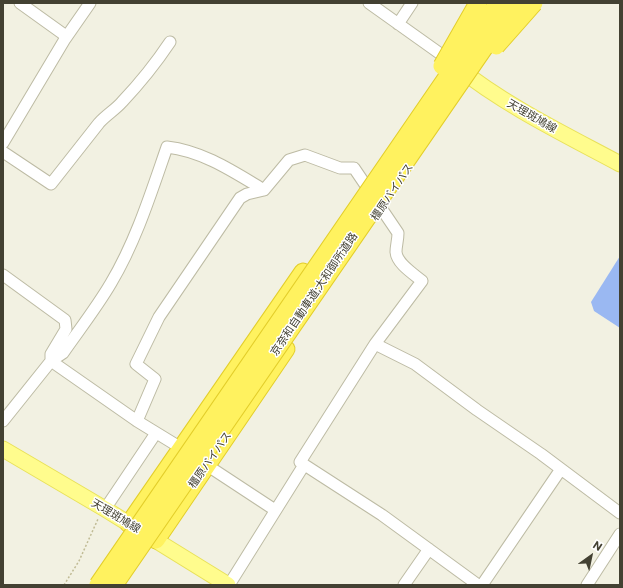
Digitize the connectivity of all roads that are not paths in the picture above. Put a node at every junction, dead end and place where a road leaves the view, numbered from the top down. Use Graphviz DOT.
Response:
graph roads {
  1 [pos="20,3"];
  2 [pos="90,3"];
  3 [pos="368,3"];
  4 [pos="412,3"];
  5 [pos="478,3"];
  6 [pos="488,3"];
  7 [pos="498,3"];
  8 [pos="515,3"];
  9 [pos="521,3"];
  10 [pos="534,3"];
  11 [pos="398,24"];
  12 [pos="66,36"];
  13 [pos="170,42"];
  14 [pos="449,60"];
  15 [pos="469,76"];
  16 [pos="3,143"];
  17 [pos="3,152"];
  18 [pos="389,161"];
  19 [pos="620,164"];
  20 [pos="365,183"];
  21 [pos="264,190"];
  22 [pos="381,209"];
  23 [pos="357,232"];
  24 [pos="3,275"];
  25 [pos="375,344"];
  26 [pos="51,361"];
  27 [pos="3,421"];
  28 [pos="137,421"];
  29 [pos="156,433"];
  30 [pos="181,448"];
  31 [pos="3,449"];
  32 [pos="207,465"];
  33 [pos="304,465"];
  34 [pos="561,469"];
  35 [pos="105,509"];
  36 [pos="275,510"];
  37 [pos="620,513"];
  38 [pos="129,524"];
  39 [pos="620,534"];
  40 [pos="156,540"];
  41 [pos="429,549"];
  42 [pos="98,585"];
  43 [pos="114,585"];
  44 [pos="228,585"];
  45 [pos="404,585"];
  46 [pos="478,585"];
  47 [pos="482,585"];
  48 [pos="587,585"];
  1 -- 12 [label="street"];
  2 -- 12 [label="street"];
  3 -- 11 [label="street"];
  4 -- 11 [label="street"];
  5 -- 18 [label="highway, bridge"];
  6 -- 14 [label="highway"];
  7 -- 18 [label="highway, 京奈和自動車道;大和御所道路, bridge"];
  8 -- 23 [label="highway, 京奈和自動車道;大和御所道路, bridge"];
  9 -- 15 [label="highway, 橿原バイパス"];
  10 -- 23 [label="highway, bridge"];
  11 -- 14 [label="street"];
  12 -- 16 [label="street"];
  13 -- 17 [label="street"];
  14 -- 15 [label="main road, 天理斑鳩線"];
  14 -- 20 [label="highway"];
  15 -- 19 [label="main road, 天理斑鳩線"];
  15 -- 22 [label="highway, 橿原バイパス"];
  18 -- 42 [label="highway, 京奈和自動車道;大和御所道路, bridge"];
  20 -- 21 [label="street"];
  20 -- 22 [label="street"];
  20 -- 30 [label="highway"];
  21 -- 26 [label="street"];
  21 -- 28 [label="street"];
  22 -- 25 [label="street"];
  22 -- 32 [label="highway, 橿原バイパス"];
  23 -- 43 [label="highway, 京奈和自動車道;大和御所道路, bridge"];
  24 -- 26 [label="street"];
  25 -- 33 [label="street"];
  25 -- 34 [label="street"];
  26 -- 27 [label="street"];
  26 -- 28 [label="street"];
  28 -- 29 [label="street"];
  29 -- 30 [label="street"];
  29 -- 35 [label="street"];
  30 -- 32 [label="street"];
  30 -- 38 [label="highway"];
  31 -- 35 [label="main road, 天理斑鳩線"];
  32 -- 36 [label="street"];
  32 -- 40 [label="highway, 橿原バイパス"];
  33 -- 36 [label="street"];
  33 -- 41 [label="street"];
  34 -- 37 [label="street"];
  34 -- 47 [label="street"];
  35 -- 38 [label="main road, 天理斑鳩線"];
  36 -- 44 [label="street"];
  38 -- 40 [label="main road, 天理斑鳩線"];
  39 -- 48 [label="street"];
  40 -- 44 [label="main road, 天理斑鳩線"];
  41 -- 45 [label="street"];
  41 -- 46 [label="street"];
}
